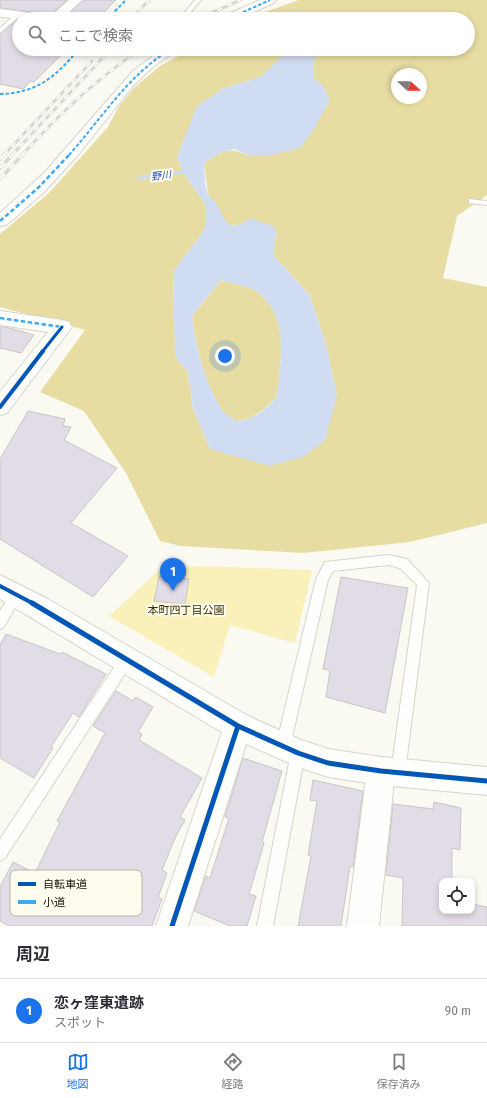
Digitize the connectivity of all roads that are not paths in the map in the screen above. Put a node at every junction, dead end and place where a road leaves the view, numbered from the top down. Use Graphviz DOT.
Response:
graph roads {
  1 [pos="76,0"];
  2 [pos="198,0"];
  3 [pos="270,0"];
  4 [pos="63,12"];
  5 [pos="188,12"];
  6 [pos="243,12"];
  7 [pos="0,13"];
  8 [pos="12,14"];
  9 [pos="12,20"];
  10 [pos="0,31"];
  11 [pos="158,56"];
  12 [pos="472,201"];
  13 [pos="487,203"];
  14 [pos="0,222"];
  15 [pos="0,318"];
  16 [pos="0,407"];
  17 [pos="9,590"];
  18 [pos="0,623"];
  19 [pos="127,660"];
  20 [pos="238,726"];
  21 [pos="290,749"];
  22 [pos="389,771"];
  23 [pos="487,781"];
  24 [pos="0,853"];
  25 [pos="172,926"];
  26 [pos="265,926"];
  27 [pos="363,926"];
  1 -- 4 [label="street"];
  2 -- 5 [label="lane"];
  3 -- 6 [label="street"];
  7 -- 8 [label="street"];
  9 -- 10 [label="lane"];
  11 -- 14 [label="street"];
  12 -- 13 [label="lane"];
  15 -- 16 [label="street"];
  17 -- 18 [label="lane"];
  17 -- 19 [label="street"];
  19 -- 20 [label="street"];
  19 -- 24 [label="lane"];
  20 -- 21 [label="street"];
  20 -- 25 [label="street"];
  21 -- 22 [label="street"];
  21 -- 22 [label="lane"];
  21 -- 26 [label="lane"];
  22 -- 23 [label="street"];
  22 -- 27 [label="street"];
}
